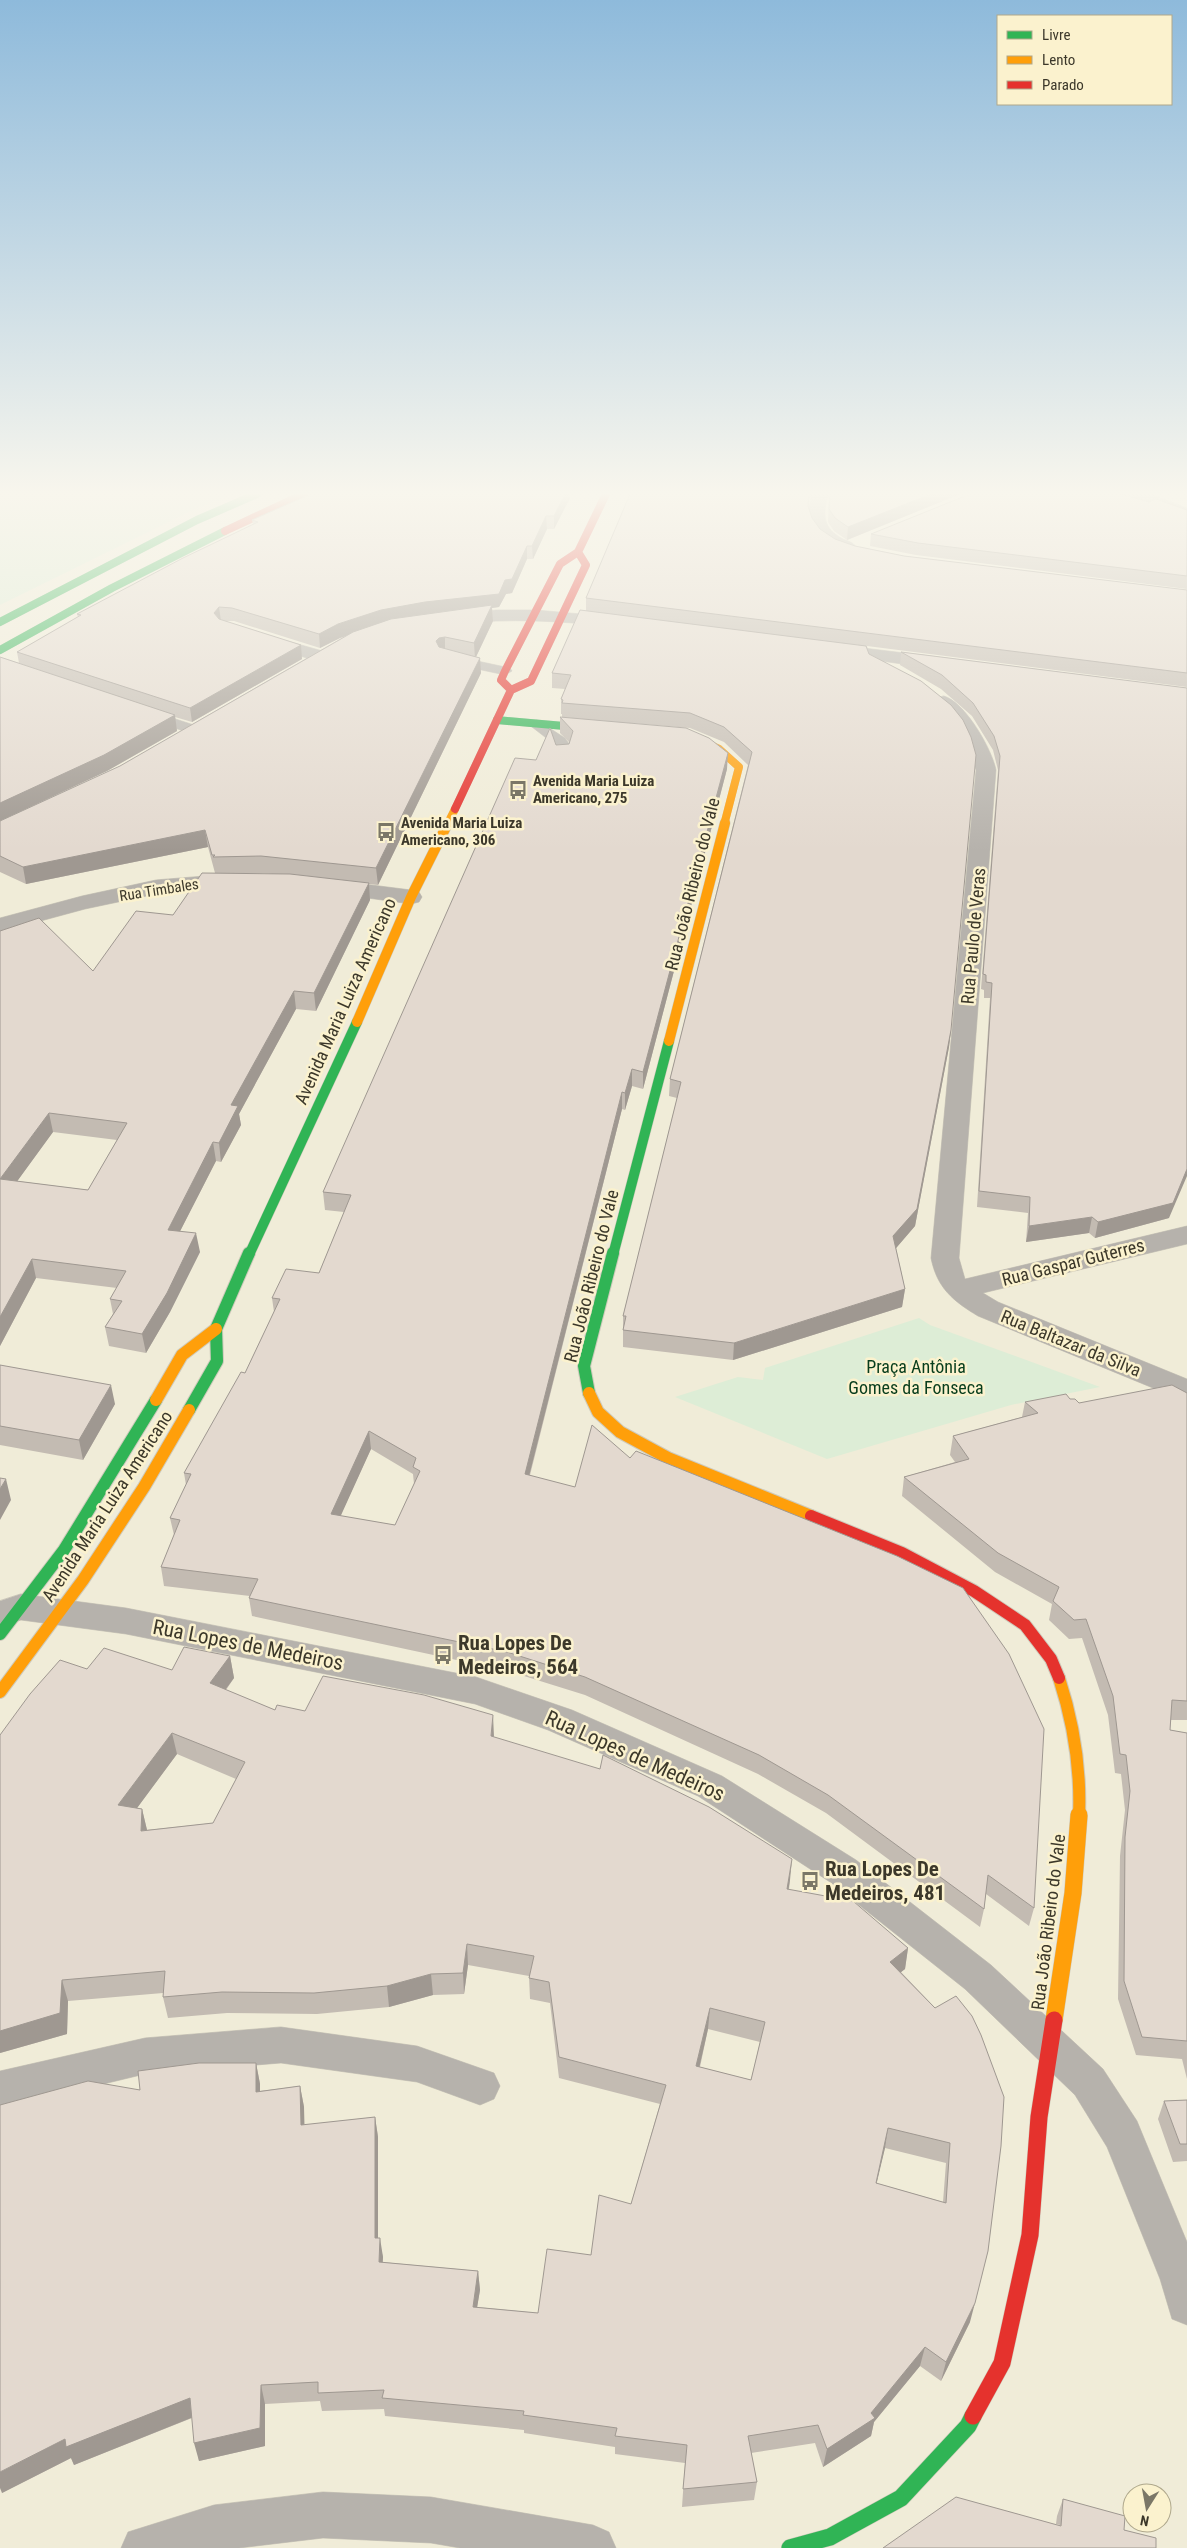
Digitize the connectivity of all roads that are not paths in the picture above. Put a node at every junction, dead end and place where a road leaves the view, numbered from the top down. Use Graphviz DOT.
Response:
graph roads {
  1 [pos="18,613"];
  2 [pos="68,613"];
  3 [pos="534,614"];
  4 [pos="561,615"];
  5 [pos="0,622"];
  6 [pos="434,622"];
  7 [pos="637,625"];
  8 [pos="246,633"];
  9 [pos="817,648"];
  10 [pos="0,650"];
  11 [pos="846,651"];
  12 [pos="445,658"];
  13 [pos="953,664"];
  14 [pos="298,669"];
  15 [pos="505,671"];
  16 [pos="511,690"];
  17 [pos="130,708"];
  18 [pos="212,720"];
  19 [pos="498,720"];
  20 [pos="536,724"];
  21 [pos="195,730"];
  22 [pos="614,730"];
  23 [pos="680,735"];
  24 [pos="173,743"];
  25 [pos="562,756"];
  26 [pos="251,882"];
  27 [pos="308,886"];
  28 [pos="412,897"];
  29 [pos="0,925"];
  30 [pos="1187,1235"];
  31 [pos="959,1290"];
  32 [pos="216,1329"];
  33 [pos="1187,1392"];
  34 [pos="11,1611"];
  35 [pos="60,1611"];
  36 [pos="0,1634"];
  37 [pos="0,1692"];
  38 [pos="1050,2045"];
  39 [pos="480,2086"];
  40 [pos="0,2090"];
  41 [pos="1187,2304"];
  42 [pos="144,2548"];
  43 [pos="593,2548"];
  44 [pos="790,2548"];
  1 -- 5 [label="main road"];
  2 -- 10 [label="main road"];
  3 -- 4 [label="street"];
  3 -- 6 [label="street"];
  3 -- 15 [label="main road"];
  4 -- 7 [label="street"];
  4 -- 16 [label="main road"];
  8 -- 14 [label="street"];
  9 -- 11 [label="street"];
  11 -- 13 [label="street"];
  11 -- 31 [label="street, Rua Paulo de Veras"];
  12 -- 15 [label="lane"];
  15 -- 16 [label="main road"];
  16 -- 19 [label="main road, Avenida Maria Luiza Americano"];
  17 -- 21 [label="lane"];
  18 -- 21 [label="street"];
  19 -- 20 [label="main road"];
  19 -- 28 [label="main road, Avenida Maria Luiza Americano"];
  20 -- 22 [label="main road"];
  20 -- 25 [label="lane"];
  21 -- 24 [label="street"];
  23 -- 38 [label="main road, Rua João Ribeiro do Vale"];
  26 -- 29 [label="street, Rua Timbales"];
  27 -- 28 [label="street"];
  28 -- 32 [label="main road, Avenida Maria Luiza Americano"];
  30 -- 31 [label="street, Rua Gaspar Guterres"];
  31 -- 33 [label="street, Rua Baltazar da Silva"];
  32 -- 34 [label="main road, Avenida Maria Luiza Americano"];
  32 -- 35 [label="main road, Avenida Maria Luiza Americano"];
  34 -- 35 [label="street, Rua Lopes de Medeiros"];
  34 -- 36 [label="main road, Avenida Maria Luiza Americano"];
  35 -- 37 [label="main road, Avenida Maria Luiza Americano"];
  35 -- 38 [label="street, Rua Lopes de Medeiros"];
  38 -- 41 [label="street, Rua Lopes de Medeiros"];
  38 -- 44 [label="main road"];
  39 -- 40 [label="street"];
  42 -- 43 [label="street"];
}
